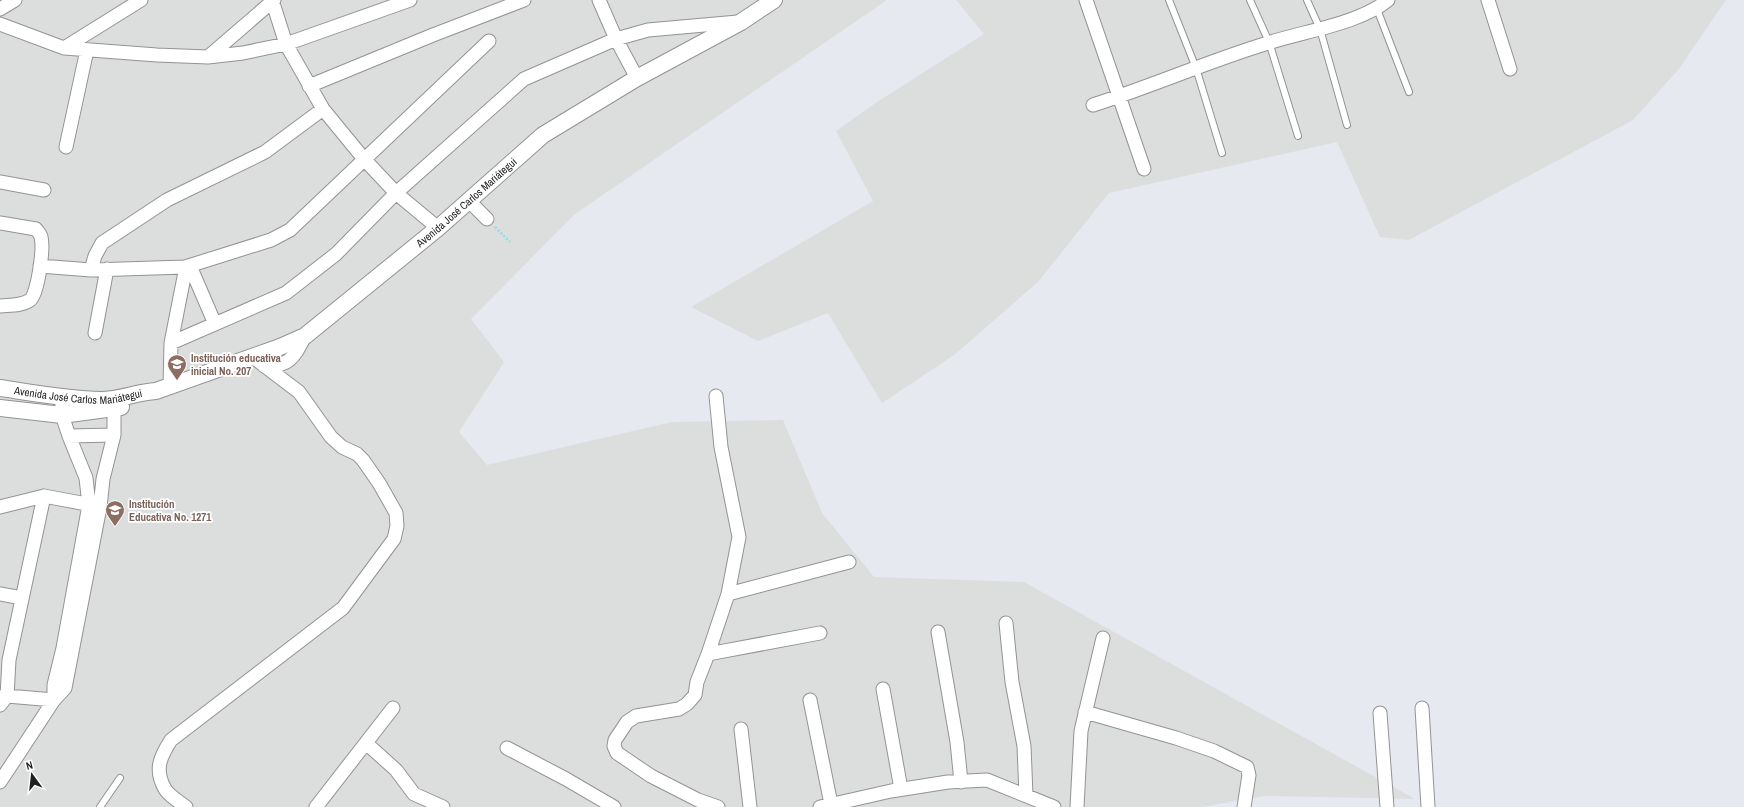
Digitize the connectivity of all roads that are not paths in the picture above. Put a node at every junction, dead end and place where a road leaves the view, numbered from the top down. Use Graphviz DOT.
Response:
graph roads {
  1 [pos="15,0"];
  2 [pos="141,0"];
  3 [pos="273,0"];
  4 [pos="410,0"];
  5 [pos="524,0"];
  6 [pos="600,0"];
  7 [pos="774,0"];
  8 [pos="1086,0"];
  9 [pos="1169,0"];
  10 [pos="1250,0"];
  11 [pos="1307,0"];
  12 [pos="1388,0"];
  13 [pos="1488,0"];
  14 [pos="0,9"];
  15 [pos="1377,9"];
  16 [pos="741,22"];
  17 [pos="0,24"];
  18 [pos="1320,29"];
  19 [pos="616,39"];
  20 [pos="489,41"];
  21 [pos="1269,42"];
  22 [pos="286,44"];
  23 [pos="64,48"];
  24 [pos="87,50"];
  25 [pos="208,57"];
  26 [pos="1196,68"];
  27 [pos="1510,69"];
  28 [pos="637,78"];
  29 [pos="309,86"];
  30 [pos="1409,92"];
  31 [pos="1120,97"];
  32 [pos="1093,105"];
  33 [pos="323,109"];
  34 [pos="1347,125"];
  35 [pos="1298,136"];
  36 [pos="66,147"];
  37 [pos="1222,153"];
  38 [pos="364,159"];
  39 [pos="1144,169"];
  40 [pos="0,182"];
  41 [pos="44,190"];
  42 [pos="396,193"];
  43 [pos="469,201"];
  44 [pos="488,219"];
  45 [pos="0,223"];
  46 [pos="438,228"];
  47 [pos="40,266"];
  48 [pos="188,266"];
  49 [pos="107,269"];
  50 [pos="91,270"];
  51 [pos="0,306"];
  52 [pos="215,324"];
  53 [pos="95,333"];
  54 [pos="171,343"];
  55 [pos="259,362"];
  56 [pos="0,388"];
  57 [pos="163,388"];
  58 [pos="716,396"];
  59 [pos="62,398"];
  60 [pos="115,404"];
  61 [pos="0,408"];
  62 [pos="62,415"];
  63 [pos="114,435"];
  64 [pos="69,436"];
  65 [pos="44,496"];
  66 [pos="95,506"];
  67 [pos="0,507"];
  68 [pos="849,562"];
  69 [pos="0,594"];
  70 [pos="728,594"];
  71 [pos="22,598"];
  72 [pos="1006,623"];
  73 [pos="938,632"];
  74 [pos="820,633"];
  75 [pos="1102,638"];
  76 [pos="708,654"];
  77 [pos="5,660"];
  78 [pos="883,689"];
  79 [pos="2,699"];
  80 [pos="54,700"];
  81 [pos="810,700"];
  82 [pos="394,708"];
  83 [pos="1422,708"];
  84 [pos="1085,712"];
  85 [pos="1380,713"];
  86 [pos="741,729"];
  87 [pos="366,743"];
  88 [pos="507,748"];
  89 [pos="120,778"];
  90 [pos="0,782"];
  91 [pos="961,782"];
  92 [pos="901,789"];
  93 [pos="1026,795"];
  94 [pos="826,806"];
  95 [pos="100,807"];
  96 [pos="186,807"];
  97 [pos="316,807"];
  98 [pos="443,807"];
  99 [pos="614,807"];
  100 [pos="718,807"];
  101 [pos="750,807"];
  102 [pos="1054,807"];
  103 [pos="1077,807"];
  104 [pos="1244,807"];
  105 [pos="1387,807"];
  106 [pos="1428,807"];
  1 -- 14 [label="street"];
  2 -- 23 [label="street"];
  3 -- 22 [label="street"];
  3 -- 25 [label="street"];
  4 -- 22 [label="street"];
  5 -- 29 [label="street"];
  6 -- 19 [label="street"];
  7 -- 16 [label="street, Avenida José Carlos Mariátegui"];
  8 -- 31 [label="street"];
  9 -- 26 [label="lane"];
  10 -- 21 [label="lane"];
  11 -- 18 [label="lane"];
  12 -- 15 [label="street"];
  13 -- 27 [label="street"];
  15 -- 18 [label="street"];
  15 -- 30 [label="lane"];
  16 -- 19 [label="street"];
  16 -- 28 [label="street, Avenida José Carlos Mariátegui"];
  17 -- 23 [label="street"];
  18 -- 21 [label="street"];
  18 -- 34 [label="lane"];
  19 -- 28 [label="street"];
  19 -- 42 [label="street"];
  20 -- 38 [label="street"];
  21 -- 26 [label="street"];
  21 -- 35 [label="lane"];
  22 -- 25 [label="street"];
  22 -- 29 [label="street"];
  23 -- 24 [label="street"];
  24 -- 25 [label="street"];
  24 -- 36 [label="street"];
  26 -- 31 [label="street"];
  26 -- 37 [label="lane"];
  28 -- 43 [label="street, Avenida José Carlos Mariátegui"];
  29 -- 33 [label="street"];
  31 -- 32 [label="street"];
  31 -- 39 [label="street"];
  33 -- 38 [label="street"];
  33 -- 50 [label="street"];
  38 -- 42 [label="street"];
  38 -- 48 [label="street"];
  40 -- 41 [label="street"];
  42 -- 46 [label="street"];
  42 -- 52 [label="street"];
  43 -- 44 [label="street"];
  43 -- 46 [label="street, Avenida José Carlos Mariátegui"];
  45 -- 47 [label="street"];
  46 -- 55 [label="street, Avenida José Carlos Mariátegui"];
  47 -- 50 [label="street"];
  47 -- 51 [label="street"];
  48 -- 49 [label="street"];
  48 -- 52 [label="street"];
  48 -- 54 [label="street"];
  49 -- 50 [label="street"];
  49 -- 53 [label="street"];
  52 -- 54 [label="street"];
  54 -- 57 [label="street"];
  55 -- 57 [label="street, Avenida José Carlos Mariátegui"];
  55 -- 96 [label="street"];
  56 -- 59 [label="street, Avenida José Carlos Mariátegui"];
  57 -- 60 [label="street, Avenida José Carlos Mariátegui"];
  58 -- 70 [label="street"];
  59 -- 60 [label="street, Avenida José Carlos Mariátegui"];
  59 -- 62 [label="street"];
  60 -- 62 [label="street, Avenida José Carlos Mariátegui"];
  60 -- 63 [label="street"];
  61 -- 62 [label="street, Avenida José Carlos Mariátegui"];
  62 -- 64 [label="street"];
  63 -- 64 [label="street"];
  63 -- 66 [label="street"];
  64 -- 66 [label="street"];
  65 -- 66 [label="street"];
  65 -- 67 [label="street"];
  65 -- 71 [label="street"];
  66 -- 80 [label="street"];
  68 -- 70 [label="street"];
  69 -- 71 [label="street"];
  70 -- 76 [label="street"];
  71 -- 77 [label="street"];
  72 -- 93 [label="street"];
  73 -- 91 [label="street"];
  74 -- 76 [label="street"];
  75 -- 84 [label="street"];
  76 -- 100 [label="street"];
  77 -- 79 [label="street"];
  78 -- 92 [label="street"];
  79 -- 80 [label="street"];
  80 -- 90 [label="street"];
  81 -- 94 [label="street"];
  82 -- 87 [label="street"];
  83 -- 106 [label="street"];
  84 -- 103 [label="street"];
  84 -- 104 [label="street"];
  85 -- 105 [label="street"];
  86 -- 101 [label="street"];
  87 -- 97 [label="street"];
  87 -- 98 [label="street"];
  88 -- 99 [label="street"];
  89 -- 95 [label="lane"];
  91 -- 92 [label="street"];
  91 -- 93 [label="street"];
  92 -- 94 [label="street"];
  93 -- 102 [label="street"];
}
